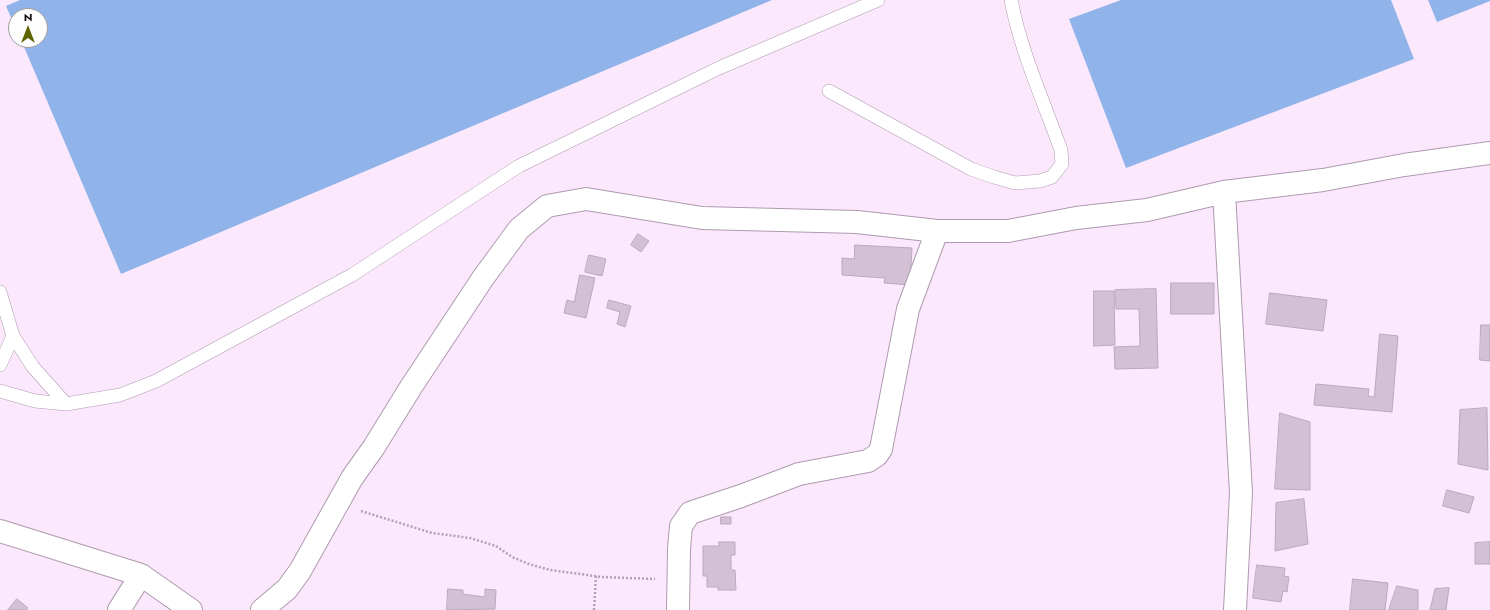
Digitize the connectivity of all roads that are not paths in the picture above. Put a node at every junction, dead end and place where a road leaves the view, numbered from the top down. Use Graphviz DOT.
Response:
graph roads {
  1 [pos="878,0"];
  2 [pos="1011,0"];
  3 [pos="830,91"];
  4 [pos="1490,152"];
  5 [pos="1224,192"];
  6 [pos="937,231"];
  7 [pos="0,292"];
  8 [pos="13,336"];
  9 [pos="0,365"];
  10 [pos="0,392"];
  11 [pos="66,404"];
  12 [pos="0,531"];
  13 [pos="141,575"];
  14 [pos="119,610"];
  15 [pos="191,610"];
  16 [pos="262,610"];
  17 [pos="678,610"];
  18 [pos="1235,610"];
  1 -- 11 [label="lane"];
  2 -- 3 [label="lane"];
  4 -- 5 [label="street"];
  5 -- 6 [label="street"];
  5 -- 18 [label="street"];
  6 -- 16 [label="street"];
  6 -- 17 [label="street"];
  7 -- 8 [label="lane"];
  8 -- 9 [label="lane"];
  8 -- 11 [label="lane"];
  10 -- 11 [label="lane"];
  12 -- 13 [label="street"];
  13 -- 14 [label="street"];
  13 -- 15 [label="street"];
}
